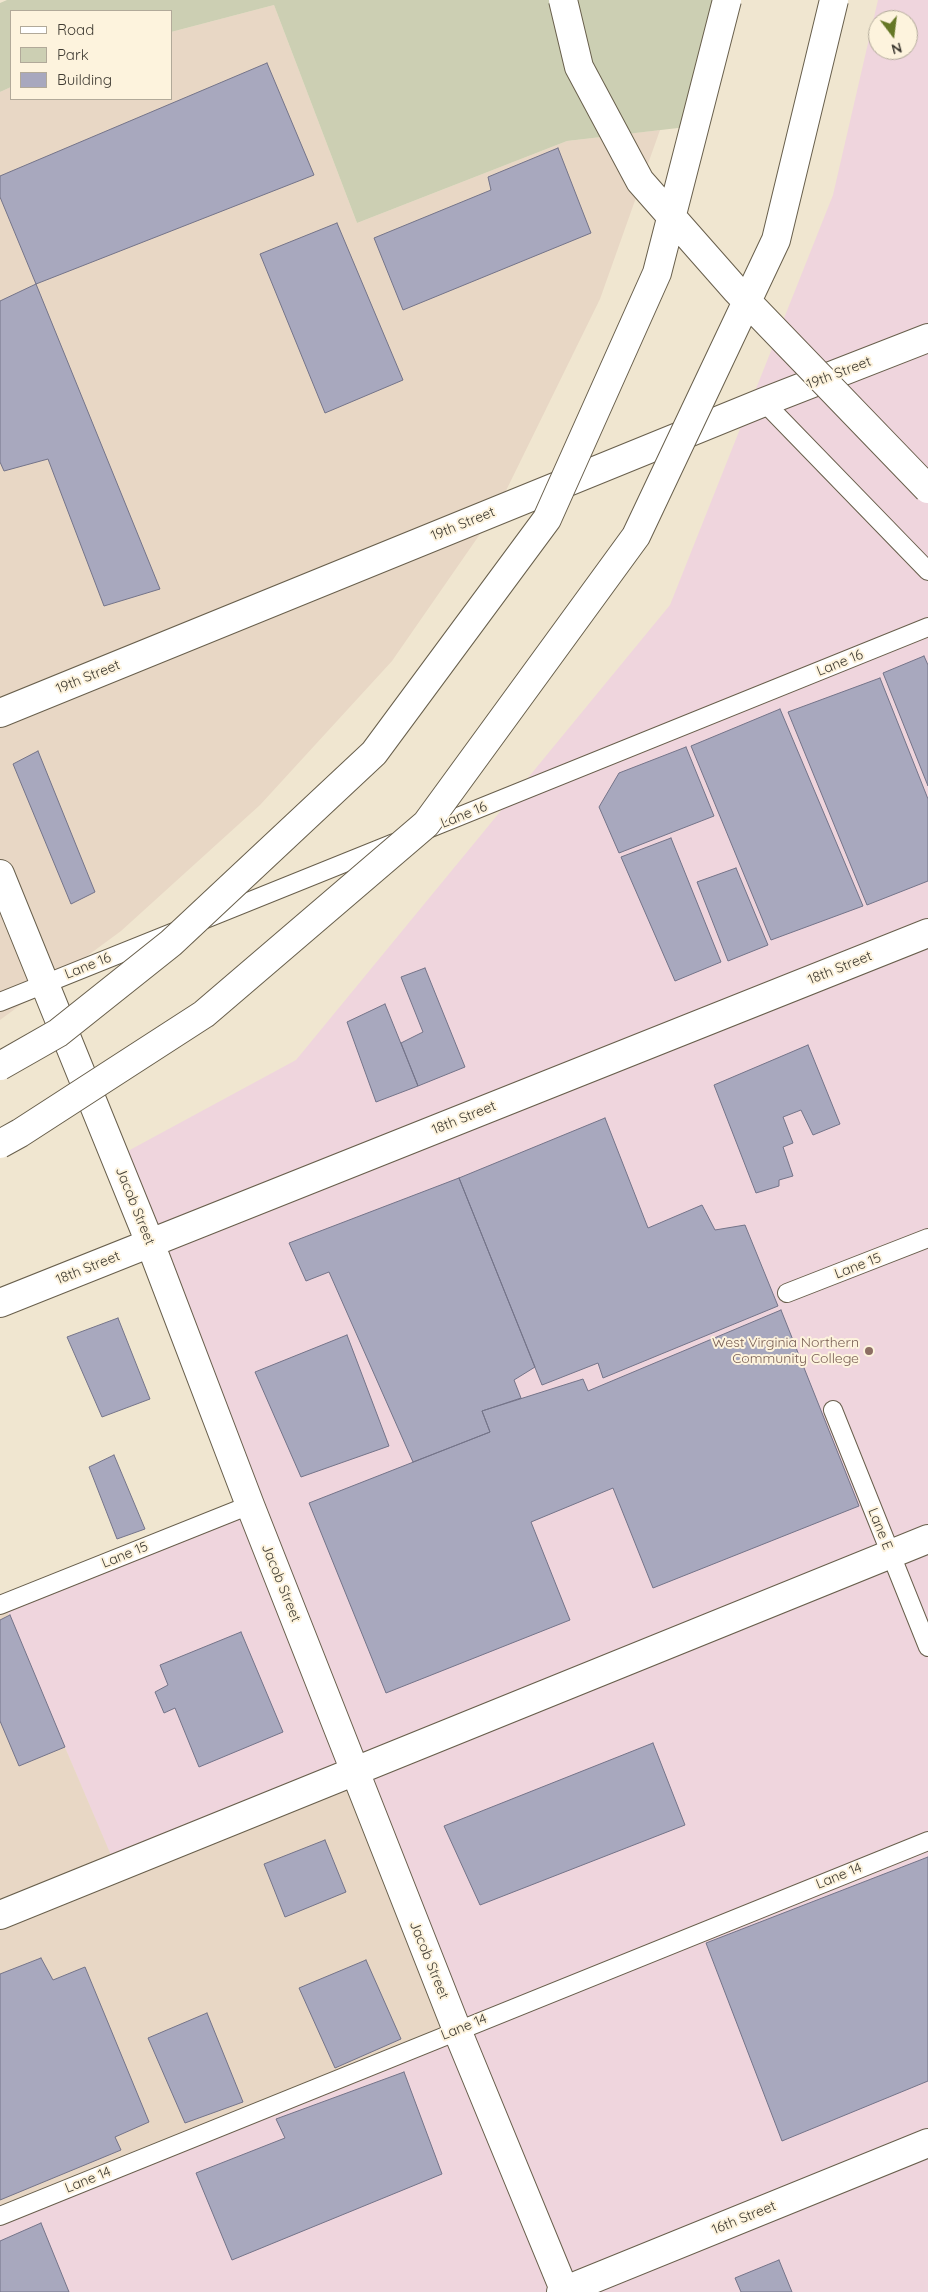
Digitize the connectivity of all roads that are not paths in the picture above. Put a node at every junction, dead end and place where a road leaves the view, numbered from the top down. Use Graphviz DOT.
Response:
graph roads {
  1 [pos="563,0"];
  2 [pos="727,0"];
  3 [pos="834,0"];
  4 [pos="928,338"];
  5 [pos="764,402"];
  6 [pos="928,489"];
  7 [pos="928,571"];
  8 [pos="928,627"];
  9 [pos="0,714"];
  10 [pos="0,874"];
  11 [pos="928,933"];
  12 [pos="45,984"];
  13 [pos="0,1002"];
  14 [pos="0,1066"];
  15 [pos="0,1144"];
  16 [pos="928,1238"];
  17 [pos="150,1243"];
  18 [pos="787,1293"];
  19 [pos="0,1303"];
  20 [pos="834,1410"];
  21 [pos="250,1505"];
  22 [pos="928,1539"];
  23 [pos="891,1554"];
  24 [pos="0,1605"];
  25 [pos="928,1647"];
  26 [pos="355,1771"];
  27 [pos="928,1841"];
  28 [pos="0,1914"];
  29 [pos="457,2030"];
  30 [pos="928,2143"];
  31 [pos="0,2216"];
  32 [pos="563,2292"];
  1 -- 6 [label="main road, bridge"];
  2 -- 14 [label="main road, bridge"];
  3 -- 15 [label="main road, bridge"];
  4 -- 5 [label="main road, 19th Street"];
  5 -- 7 [label="lane"];
  5 -- 9 [label="main road, 19th Street"];
  8 -- 12 [label="lane, Lane 16"];
  10 -- 12 [label="main road, Jacob Street"];
  11 -- 17 [label="main road, 18th Street"];
  12 -- 13 [label="lane, Lane 16"];
  12 -- 17 [label="main road, Jacob Street"];
  16 -- 18 [label="lane, Lane 15"];
  17 -- 19 [label="main road, 18th Street"];
  17 -- 21 [label="main road, Jacob Street"];
  20 -- 23 [label="lane, Lane E"];
  21 -- 24 [label="lane, Lane 15"];
  21 -- 26 [label="main road, Jacob Street"];
  22 -- 23 [label="main road"];
  23 -- 25 [label="lane, Lane E"];
  23 -- 26 [label="main road"];
  26 -- 28 [label="main road"];
  26 -- 29 [label="main road, Jacob Street"];
  27 -- 29 [label="lane, Lane 14"];
  29 -- 31 [label="lane, Lane 14"];
  29 -- 32 [label="main road, Jacob Street"];
  30 -- 32 [label="main road, 16th Street"];
}
